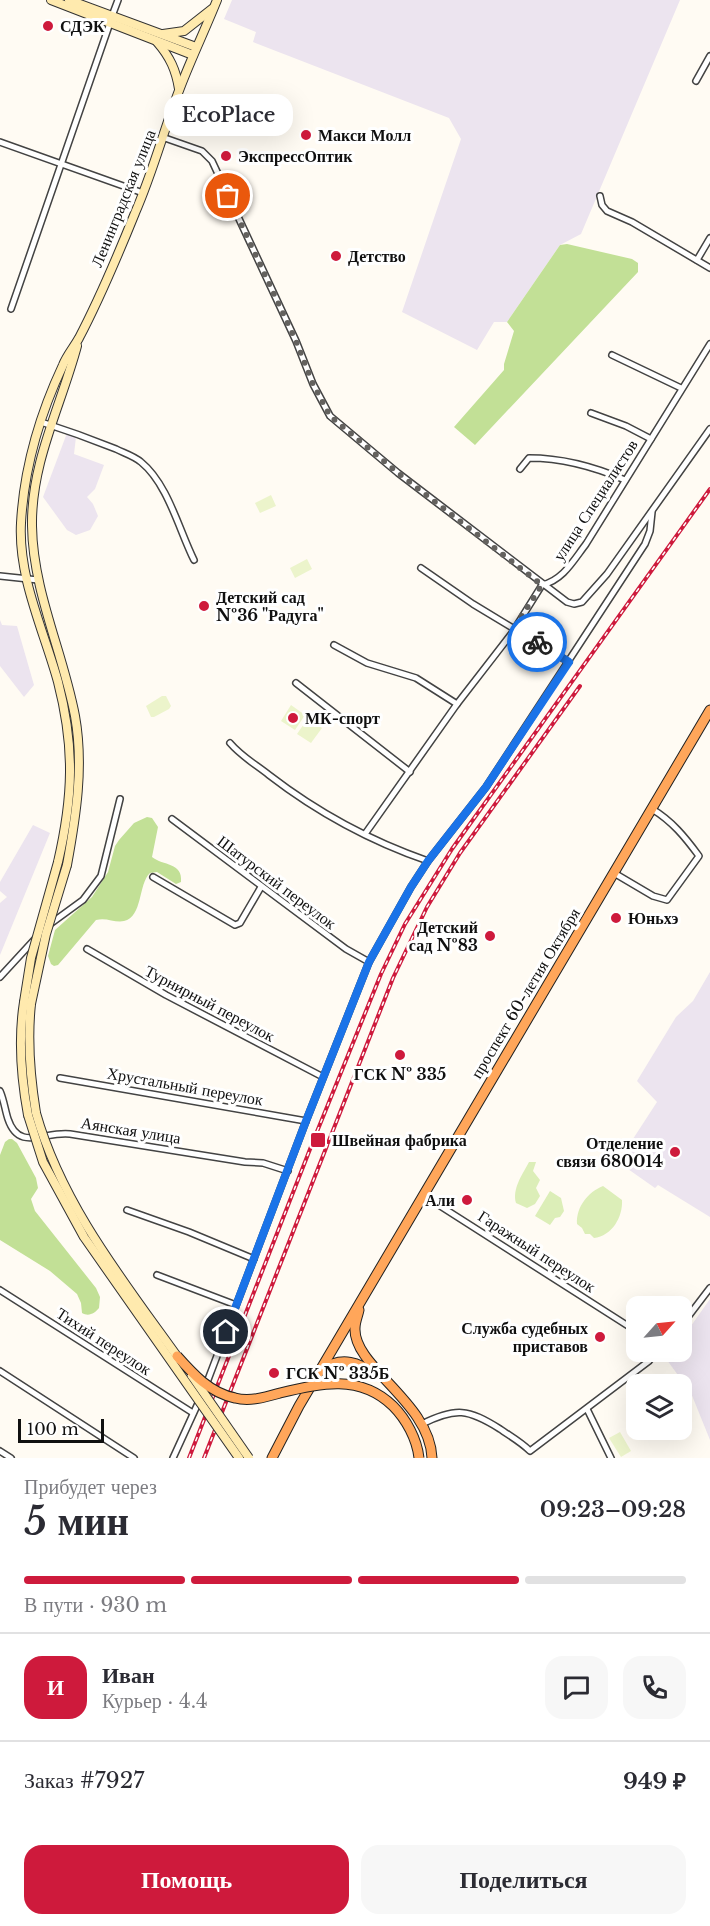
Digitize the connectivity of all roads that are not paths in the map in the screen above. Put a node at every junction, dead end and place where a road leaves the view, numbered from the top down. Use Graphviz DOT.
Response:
graph roads {
  1 [pos="51,0"];
  2 [pos="69,0"];
  3 [pos="118,0"];
  4 [pos="215,4"];
  5 [pos="111,19"];
  6 [pos="158,38"];
  7 [pos="195,51"];
  8 [pos="710,56"];
  9 [pos="696,81"];
  10 [pos="179,89"];
  11 [pos="162,137"];
  12 [pos="0,142"];
  13 [pos="61,164"];
  14 [pos="143,193"];
  15 [pos="600,196"];
  16 [pos="710,238"];
  17 [pos="697,260"];
  18 [pos="710,268"];
  19 [pos="11,309"];
  20 [pos="79,339"];
  21 [pos="710,344"];
  22 [pos="612,355"];
  23 [pos="681,388"];
  24 [pos="591,413"];
  25 [pos="41,422"];
  26 [pos="50,425"];
  27 [pos="710,429"];
  28 [pos="651,440"];
  29 [pos="520,470"];
  30 [pos="625,480"];
  31 [pos="652,512"];
  32 [pos="194,560"];
  33 [pos="421,568"];
  34 [pos="0,576"];
  35 [pos="28,579"];
  36 [pos="38,580"];
  37 [pos="542,585"];
  38 [pos="515,629"];
  39 [pos="334,645"];
  40 [pos="569,662"];
  41 [pos="296,683"];
  42 [pos="457,704"];
  43 [pos="710,710"];
  44 [pos="230,743"];
  45 [pos="410,772"];
  46 [pos="120,799"];
  47 [pos="652,809"];
  48 [pos="172,819"];
  49 [pos="365,834"];
  50 [pos="428,861"];
  51 [pos="614,873"];
  52 [pos="153,876"];
  53 [pos="261,887"];
  54 [pos="87,949"];
  55 [pos="369,962"];
  56 [pos="0,977"];
  57 [pos="28,1003"];
  58 [pos="323,1077"];
  59 [pos="60,1078"];
  60 [pos="0,1091"];
  61 [pos="32,1114"];
  62 [pos="306,1121"];
  63 [pos="288,1171"];
  64 [pos="423,1195"];
  65 [pos="127,1210"];
  66 [pos="254,1259"];
  67 [pos="157,1275"];
  68 [pos="710,1288"];
  69 [pos="0,1290"];
  70 [pos="367,1291"];
  71 [pos="236,1305"];
  72 [pos="692,1312"];
  73 [pos="626,1325"];
  74 [pos="177,1356"];
  75 [pos="648,1362"];
  76 [pos="0,1371"];
  77 [pos="316,1377"];
  78 [pos="385,1379"];
  79 [pos="587,1409"];
  80 [pos="194,1413"];
  81 [pos="212,1419"];
  82 [pos="422,1424"];
  83 [pos="0,1451"];
  84 [pos="11,1458"];
  85 [pos="134,1458"];
  86 [pos="173,1458"];
  87 [pos="232,1458"];
  88 [pos="239,1458"];
  89 [pos="249,1458"];
  90 [pos="272,1458"];
  91 [pos="418,1458"];
  92 [pos="432,1458"];
  93 [pos="611,1458"];
  1 -- 5 [label="main road"];
  2 -- 5 [label="main road"];
  3 -- 5 [label="street"];
  4 -- 6 [label="main road"];
  4 -- 7 [label="main road, Ленинградская улица"];
  5 -- 6 [label="main road"];
  5 -- 13 [label="street"];
  6 -- 7 [label="main road"];
  6 -- 10 [label="main road"];
  7 -- 10 [label="main road, Ленинградская улица"];
  8 -- 9 [label="street"];
  10 -- 11 [label="main road, Ленинградская улица"];
  11 -- 14 [label="main road, Ленинградская улица"];
  11 -- 37 [label="street"];
  12 -- 13 [label="street"];
  13 -- 14 [label="street"];
  13 -- 19 [label="street"];
  14 -- 20 [label="main road, Ленинградская улица"];
  15 -- 17 [label="street"];
  16 -- 17 [label="street"];
  17 -- 18 [label="street"];
  20 -- 25 [label="main road"];
  20 -- 26 [label="main road"];
  21 -- 23 [label="street, улица Специалистов"];
  22 -- 23 [label="street"];
  23 -- 28 [label="street, улица Специалистов"];
  24 -- 28 [label="street"];
  25 -- 26 [label="street"];
  25 -- 35 [label="main road"];
  26 -- 32 [label="street"];
  26 -- 36 [label="main road"];
  27 -- 31 [label="street"];
  28 -- 30 [label="street, улица Специалистов"];
  29 -- 30 [label="street"];
  30 -- 37 [label="street, улица Специалистов"];
  31 -- 37 [label="street"];
  31 -- 40 [label="street"];
  33 -- 38 [label="street"];
  34 -- 35 [label="street"];
  35 -- 36 [label="street"];
  35 -- 57 [label="main road, bridge"];
  36 -- 57 [label="main road, bridge"];
  37 -- 38 [label="street, улица Специалистов"];
  38 -- 40 [label="street"];
  38 -- 42 [label="street, улица Специалистов"];
  39 -- 42 [label="street"];
  40 -- 50 [label="street"];
  41 -- 45 [label="street"];
  42 -- 45 [label="street, улица Специалистов"];
  43 -- 47 [label="highway, проспект 60-летия Октября"];
  44 -- 49 [label="street"];
  45 -- 49 [label="street, улица Специалистов"];
  46 -- 56 [label="street"];
  47 -- 51 [label="highway, проспект 60-летия Октября"];
  47 -- 51 [label="street"];
  48 -- 53 [label="street, Шатурский переулок"];
  49 -- 50 [label="street"];
  50 -- 55 [label="street"];
  51 -- 64 [label="highway, проспект 60-летия Октября"];
  52 -- 53 [label="street"];
  53 -- 55 [label="street, Шатурский переулок"];
  54 -- 58 [label="street, Турнирный переулок"];
  55 -- 58 [label="street"];
  57 -- 61 [label="main road"];
  58 -- 62 [label="street"];
  59 -- 62 [label="street, Хрустальный переулок"];
  60 -- 63 [label="street, Аянская улица"];
  61 -- 74 [label="main road, bridge"];
  61 -- 81 [label="main road, bridge"];
  62 -- 63 [label="street"];
  63 -- 66 [label="street"];
  64 -- 70 [label="highway, проспект 60-летия Октября"];
  64 -- 73 [label="street, Гаражный переулок"];
  65 -- 66 [label="street"];
  66 -- 71 [label="street"];
  67 -- 71 [label="street"];
  68 -- 72 [label="street"];
  69 -- 80 [label="street, Тихий переулок"];
  70 -- 77 [label="highway, проспект 60-летия Октября"];
  70 -- 78 [label="highway, проспект 60-летия Октября"];
  71 -- 80 [label="street"];
  74 -- 89 [label="main road, bridge"];
  74 -- 91 [label="highway, bridge"];
  75 -- 79 [label="street"];
  76 -- 85 [label="street"];
  77 -- 78 [label="highway"];
  77 -- 90 [label="highway, проспект 60-летия Октября"];
  78 -- 82 [label="highway, проспект 60-летия Октября"];
  79 -- 82 [label="street"];
  79 -- 93 [label="street"];
  80 -- 86 [label="street"];
  81 -- 87 [label="main road, bridge"];
  81 -- 88 [label="main road, bridge"];
  82 -- 92 [label="highway, проспект 60-летия Октября"];
  83 -- 84 [label="street"];
}
